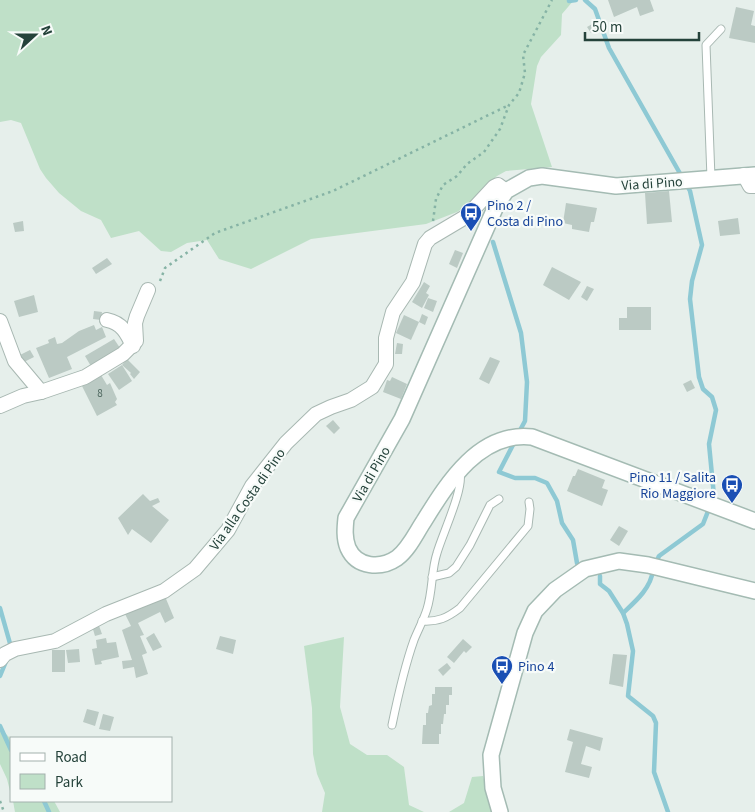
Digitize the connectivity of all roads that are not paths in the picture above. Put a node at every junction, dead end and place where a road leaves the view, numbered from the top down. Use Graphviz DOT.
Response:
graph roads {
  1 [pos="721,29"];
  2 [pos="749,175"];
  3 [pos="711,178"];
  4 [pos="755,186"];
  5 [pos="506,191"];
  6 [pos="153,286"];
  7 [pos="108,320"];
  8 [pos="0,321"];
  9 [pos="133,346"];
  10 [pos="41,392"];
  11 [pos="0,406"];
  12 [pos="459,470"];
  13 [pos="499,499"];
  14 [pos="529,502"];
  15 [pos="755,522"];
  16 [pos="432,576"];
  17 [pos="755,591"];
  18 [pos="422,621"];
  19 [pos="0,660"];
  20 [pos="392,725"];
  21 [pos="500,812"];
  1 -- 3 [label="lane"];
  2 -- 3 [label="street, Via di Pino"];
  2 -- 4 [label="street"];
  3 -- 5 [label="street, Via di Pino"];
  5 -- 12 [label="street, Via di Pino"];
  5 -- 19 [label="street, Via alla Costa di Pino"];
  6 -- 9 [label="street"];
  7 -- 9 [label="street"];
  8 -- 10 [label="street"];
  9 -- 10 [label="street"];
  10 -- 11 [label="street"];
  12 -- 15 [label="street, Via di Pino"];
  12 -- 16 [label="lane"];
  13 -- 16 [label="lane"];
  14 -- 18 [label="lane"];
  16 -- 18 [label="lane"];
  17 -- 21 [label="street"];
  18 -- 20 [label="lane"];
}
